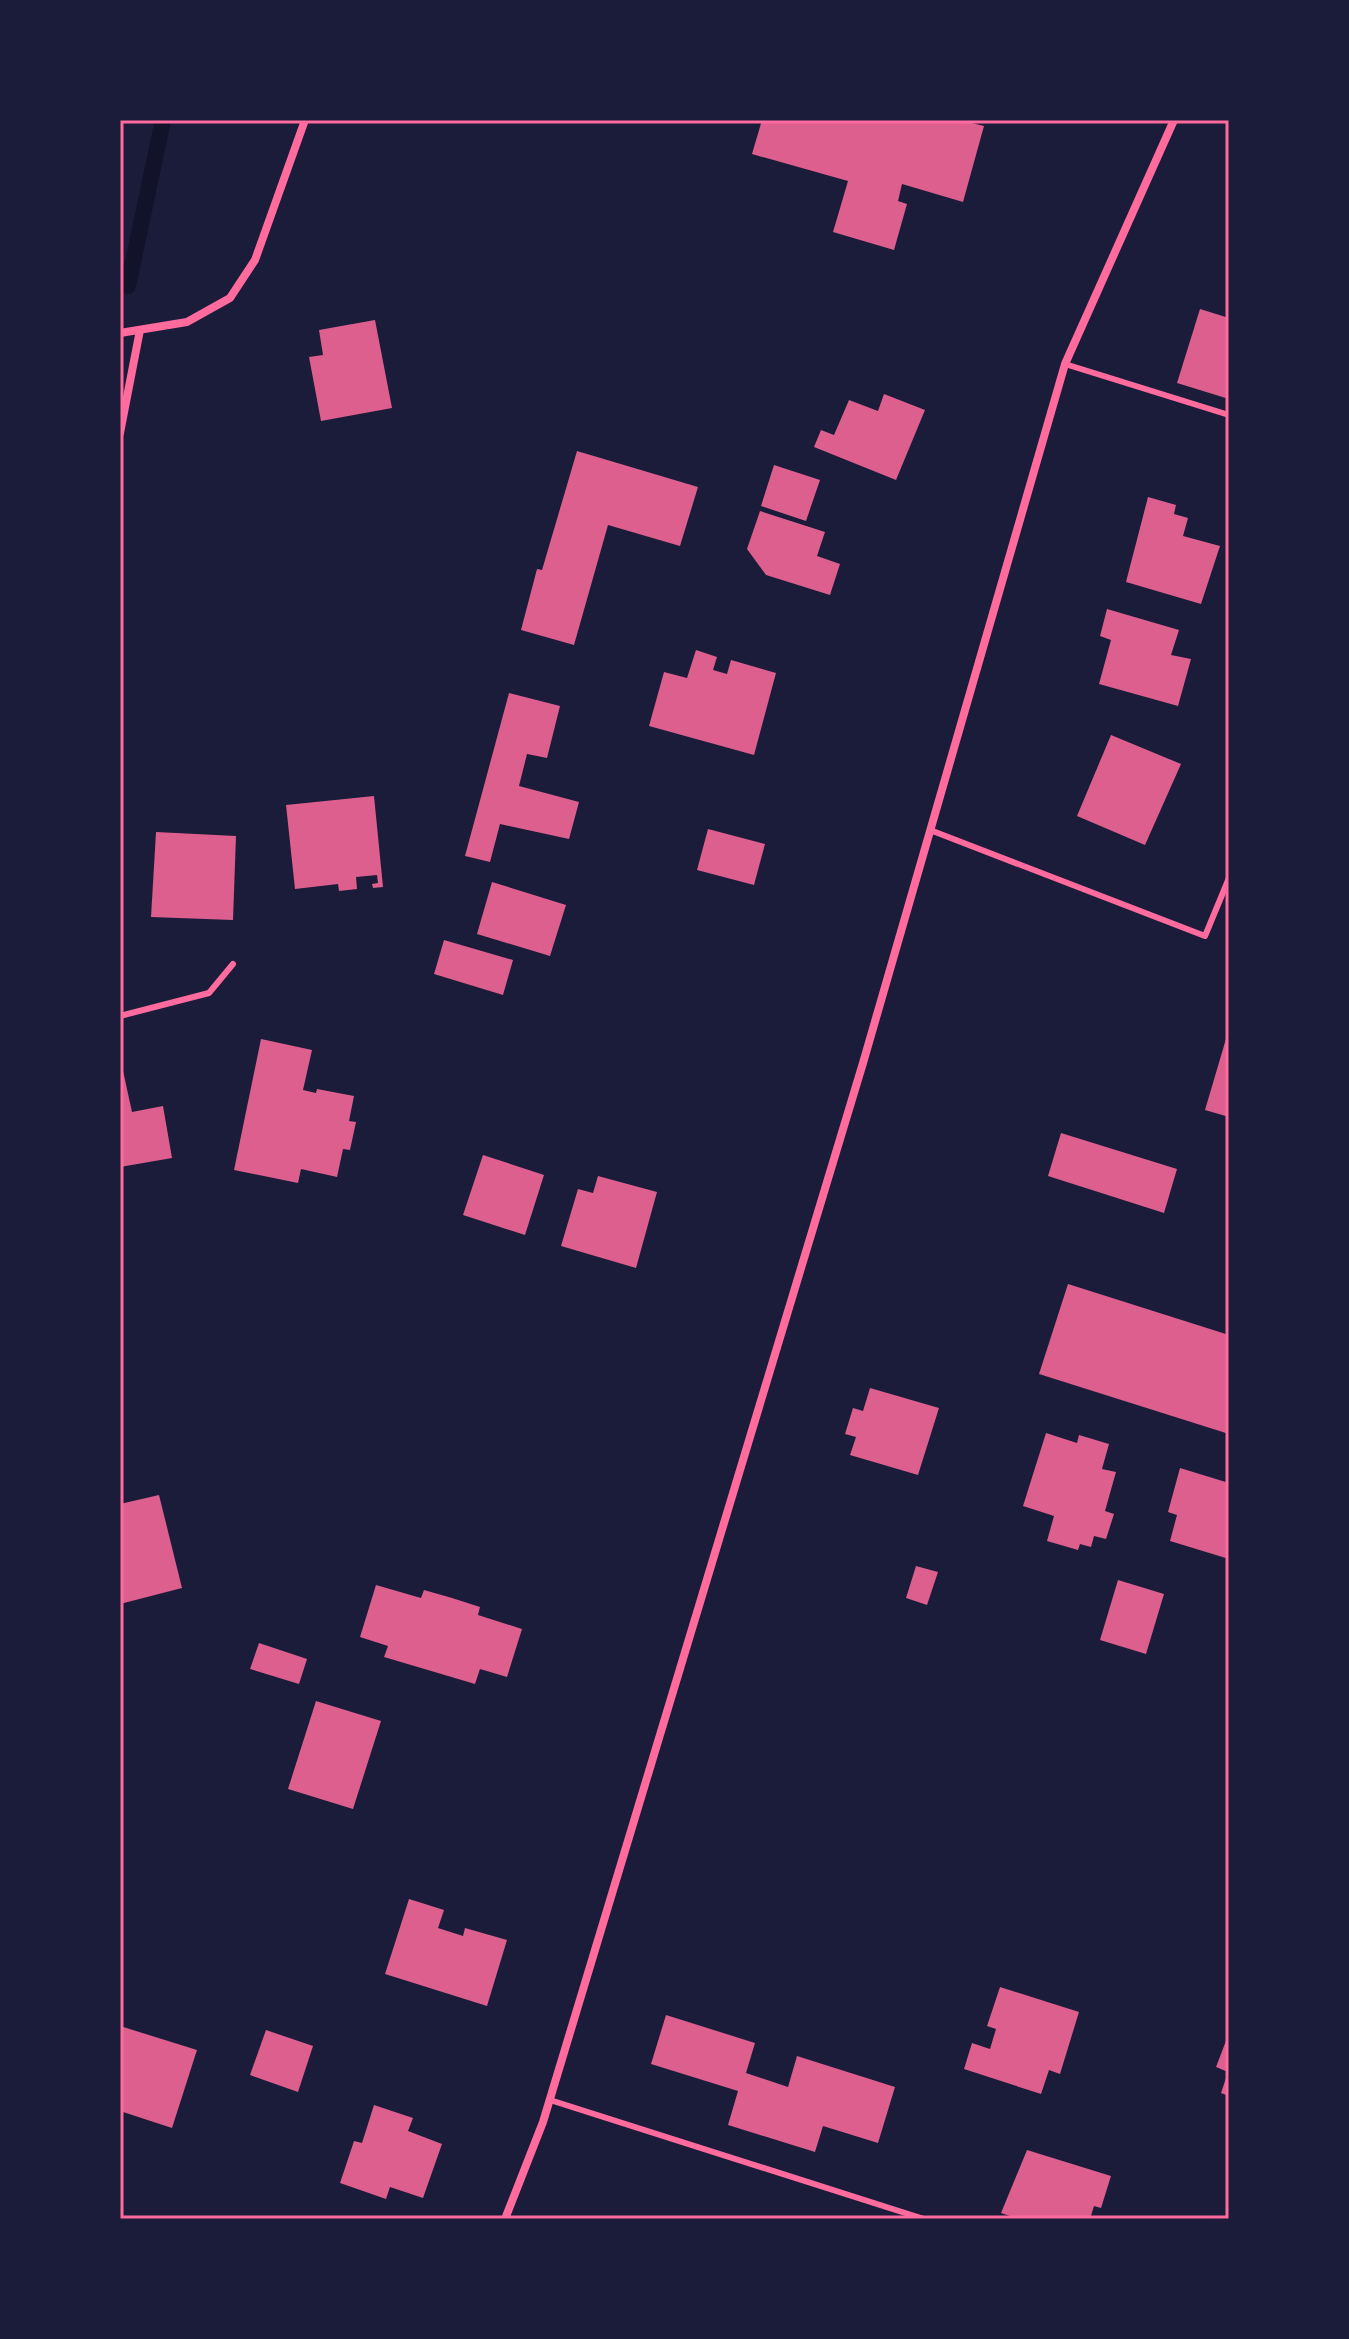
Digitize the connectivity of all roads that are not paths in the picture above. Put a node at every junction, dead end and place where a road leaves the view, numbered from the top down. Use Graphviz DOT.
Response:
graph roads {
  1 [pos="305,120"];
  2 [pos="1174,120"];
  3 [pos="140,330"];
  4 [pos="120,333"];
  5 [pos="1065,364"];
  6 [pos="1229,415"];
  7 [pos="120,433"];
  8 [pos="930,830"];
  9 [pos="1229,878"];
  10 [pos="233,964"];
  11 [pos="120,1016"];
  12 [pos="550,2100"];
  13 [pos="505,2219"];
  14 [pos="924,2219"];
  1 -- 3 [label="street"];
  2 -- 5 [label="street"];
  3 -- 4 [label="street"];
  3 -- 7 [label="street"];
  5 -- 6 [label="lane"];
  5 -- 8 [label="street"];
  8 -- 9 [label="lane"];
  8 -- 12 [label="street"];
  10 -- 11 [label="lane"];
  12 -- 13 [label="street"];
  12 -- 14 [label="lane"];
}
